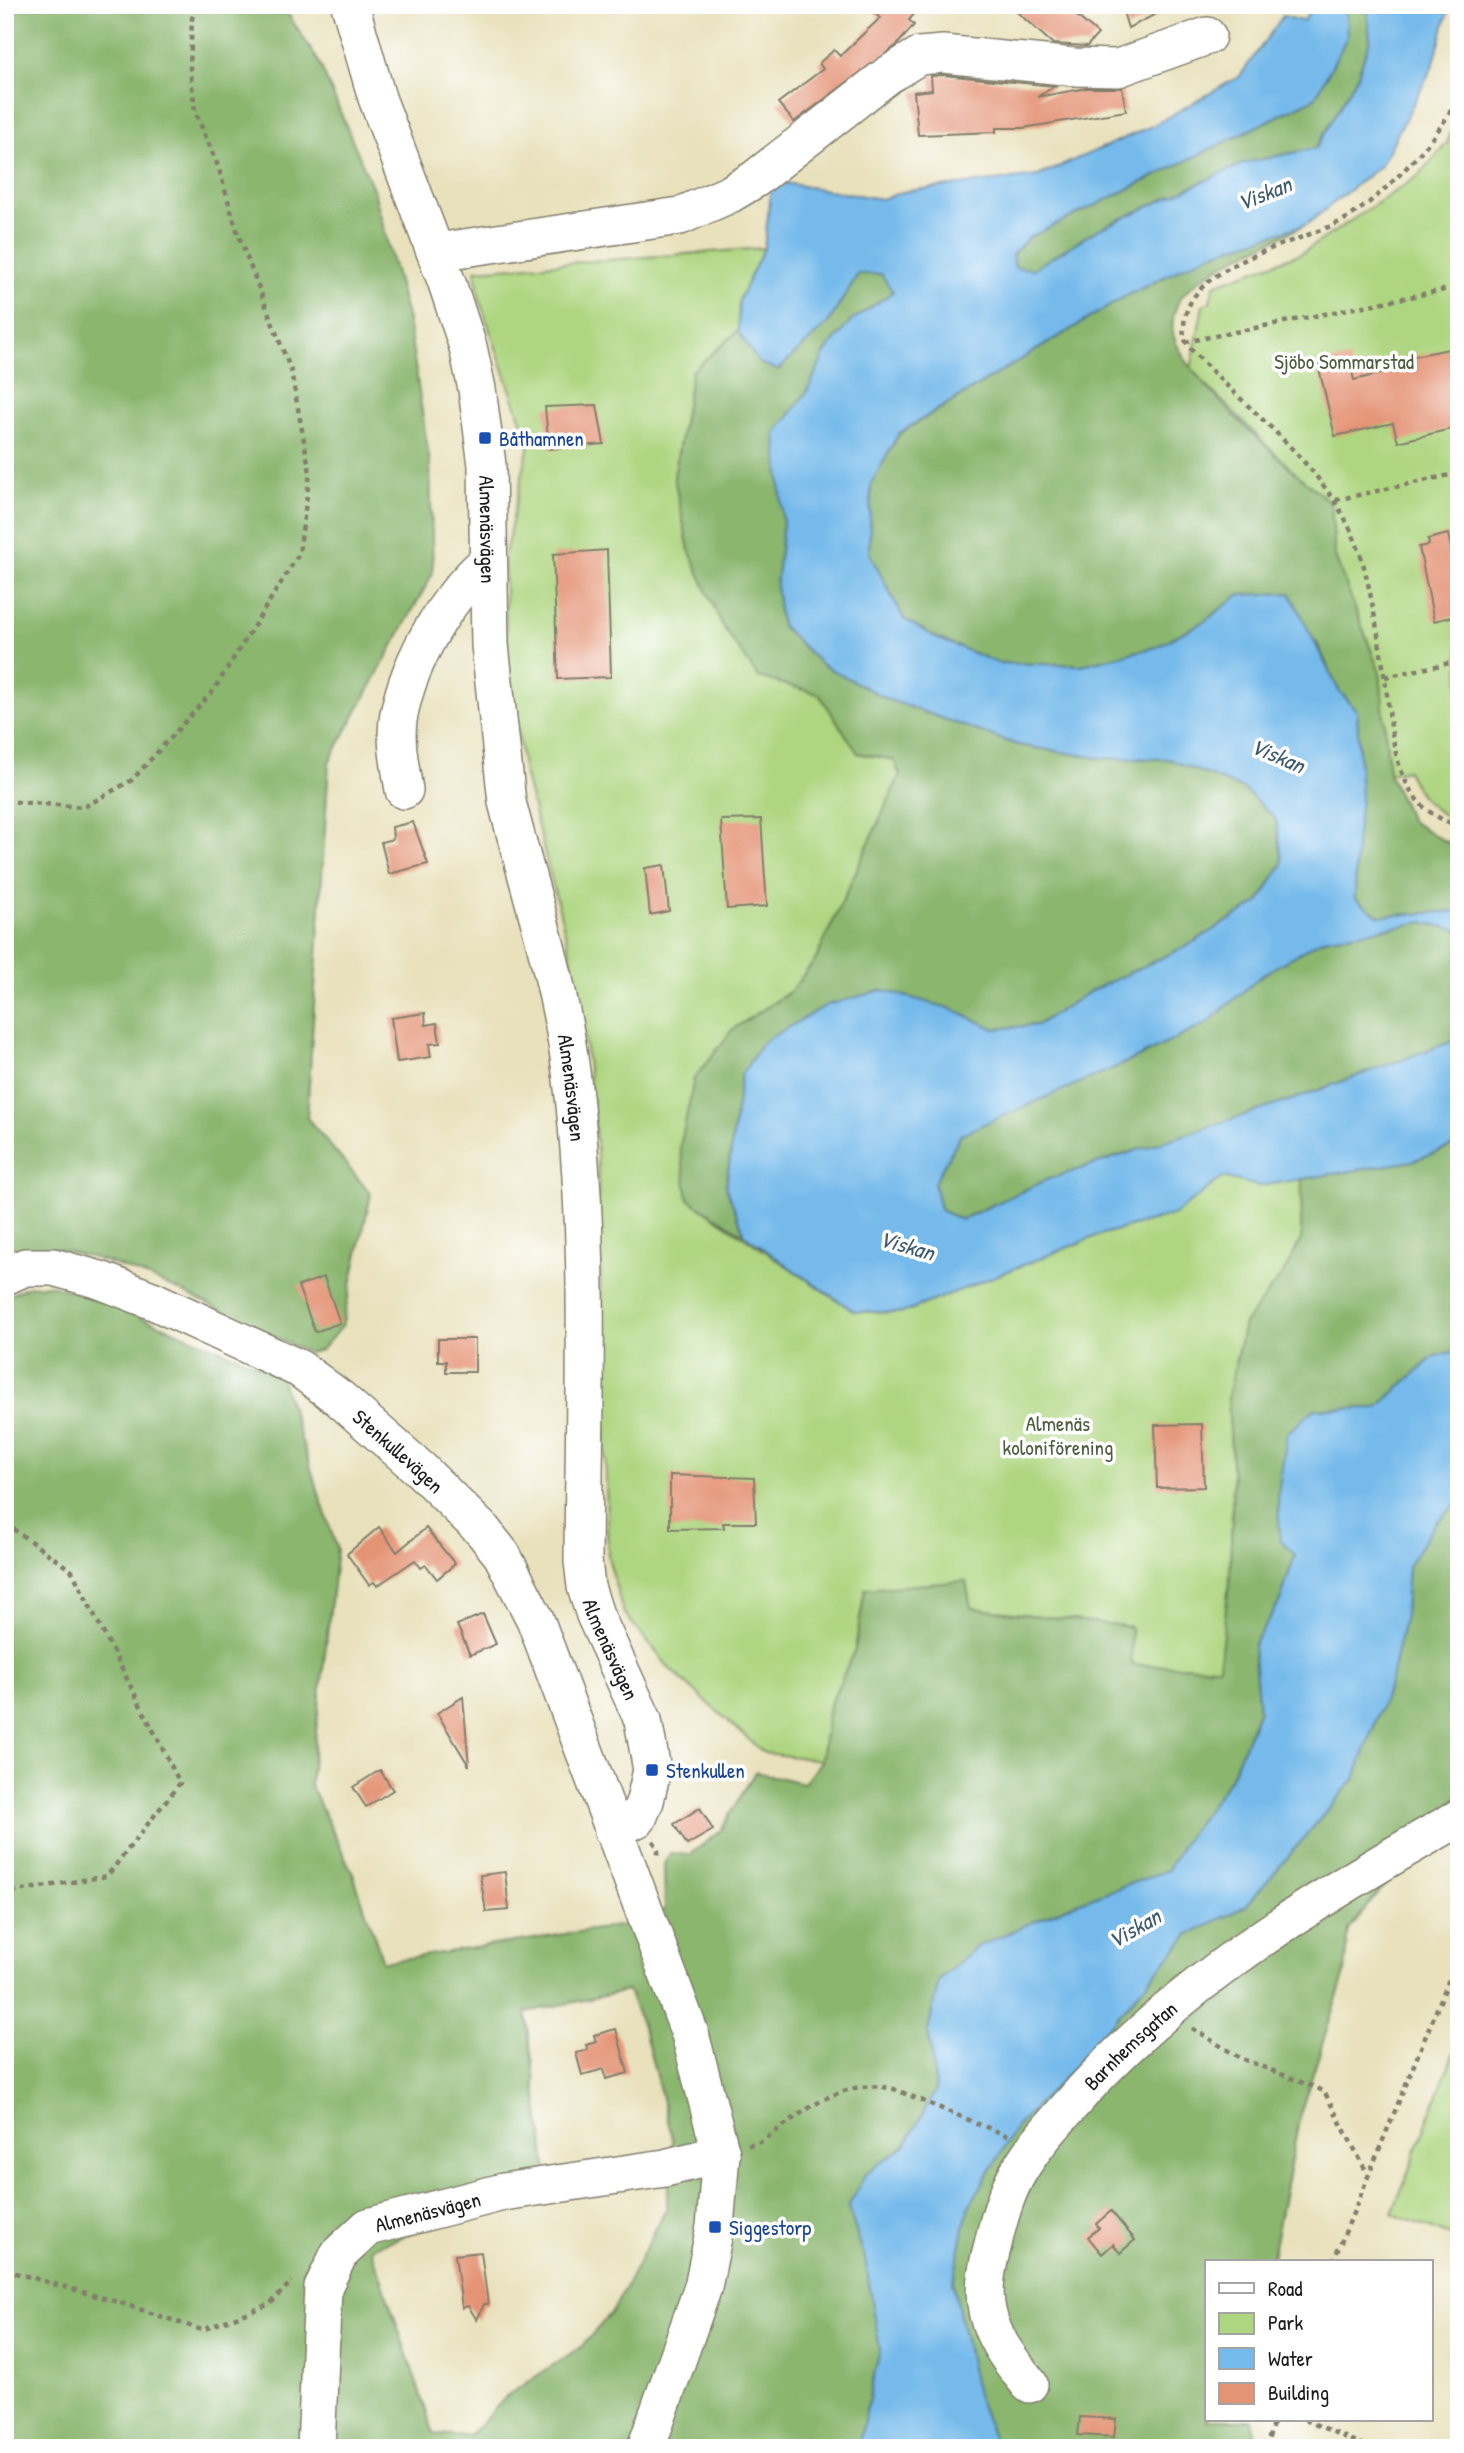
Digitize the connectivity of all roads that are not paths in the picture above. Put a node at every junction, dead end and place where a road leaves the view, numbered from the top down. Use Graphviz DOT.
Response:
graph roads {
  1 [pos="350,5"];
  2 [pos="1207,36"];
  3 [pos="437,252"];
  4 [pos="487,562"];
  5 [pos="404,790"];
  6 [pos="5,1276"];
  7 [pos="1459,1818"];
  8 [pos="613,1831"];
  9 [pos="721,2154"];
  10 [pos="1029,2384"];
  11 [pos="316,2448"];
  12 [pos="646,2448"];
  1 -- 3 [label="street, Almenäsvägen"];
  2 -- 3 [label="street"];
  3 -- 4 [label="street, Almenäsvägen"];
  4 -- 5 [label="street"];
  4 -- 8 [label="street, Almenäsvägen"];
  6 -- 8 [label="street, Stenkullevägen"];
  7 -- 10 [label="street, Barnhemsgatan"];
  8 -- 9 [label="street"];
  9 -- 11 [label="street, Almenäsvägen"];
  9 -- 12 [label="street"];
}
